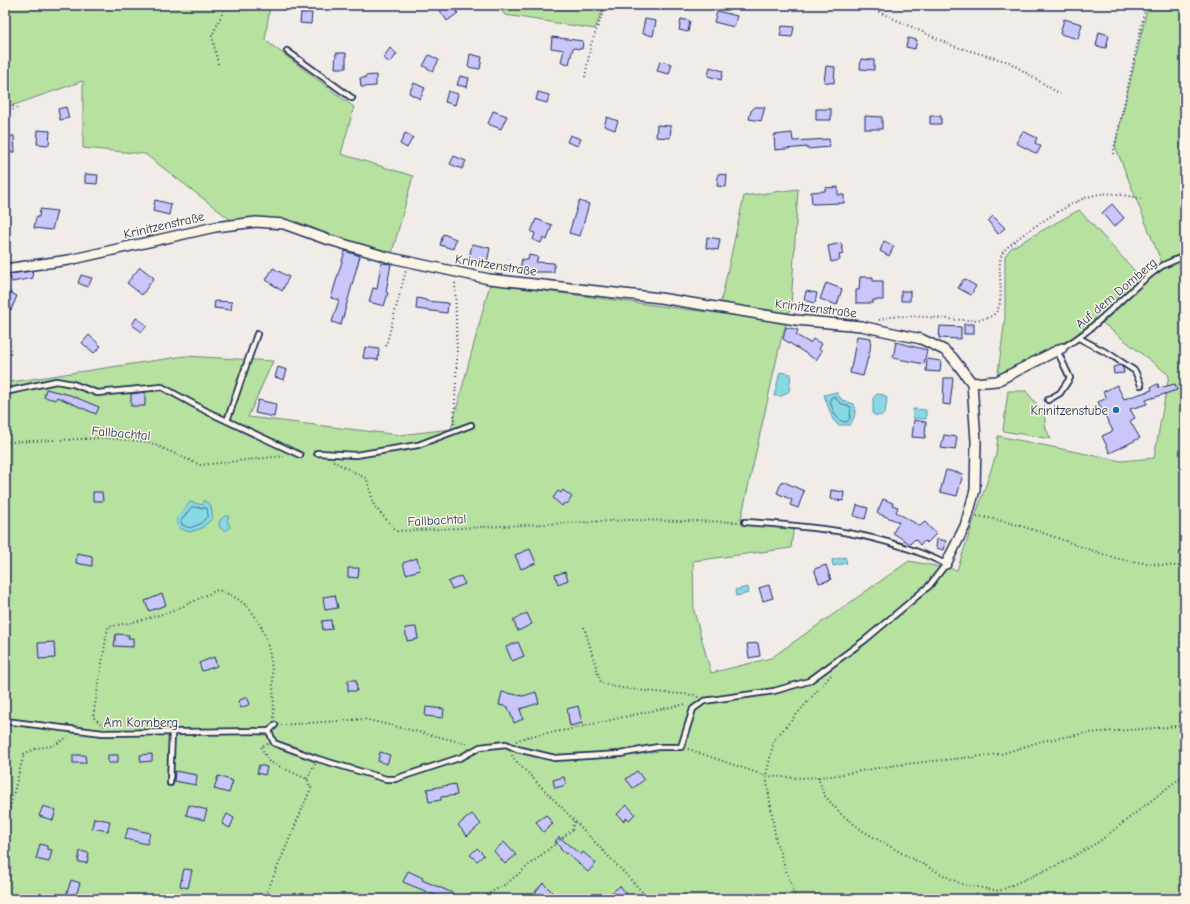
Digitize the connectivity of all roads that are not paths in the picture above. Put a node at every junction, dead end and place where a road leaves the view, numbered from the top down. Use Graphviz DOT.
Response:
graph roads {
  1 [pos="287,51"];
  2 [pos="352,98"];
  3 [pos="1185,256"];
  4 [pos="5,269"];
  5 [pos="257,334"];
  6 [pos="1079,338"];
  7 [pos="1059,349"];
  8 [pos="972,383"];
  9 [pos="1141,385"];
  10 [pos="5,392"];
  11 [pos="1048,400"];
  12 [pos="226,421"];
  13 [pos="471,425"];
  14 [pos="317,453"];
  15 [pos="300,454"];
  16 [pos="745,522"];
  17 [pos="946,564"];
  18 [pos="5,721"];
  19 [pos="275,725"];
  20 [pos="269,732"];
  21 [pos="172,733"];
  22 [pos="170,784"];
  1 -- 2 [label="lane"];
  3 -- 6 [label="lane, Auf dem Domberg"];
  4 -- 8 [label="street, Krinitzenstraße"];
  5 -- 12 [label="lane"];
  6 -- 7 [label="lane, Auf dem Domberg"];
  6 -- 9 [label="lane"];
  7 -- 8 [label="street"];
  7 -- 11 [label="lane"];
  8 -- 17 [label="street"];
  10 -- 12 [label="lane"];
  12 -- 15 [label="lane"];
  13 -- 14 [label="lane"];
  16 -- 17 [label="lane"];
  17 -- 20 [label="lane"];
  18 -- 21 [label="lane, Am Kornberg"];
  19 -- 20 [label="lane"];
  20 -- 21 [label="lane, Am Kornberg"];
  21 -- 22 [label="lane"];
}
